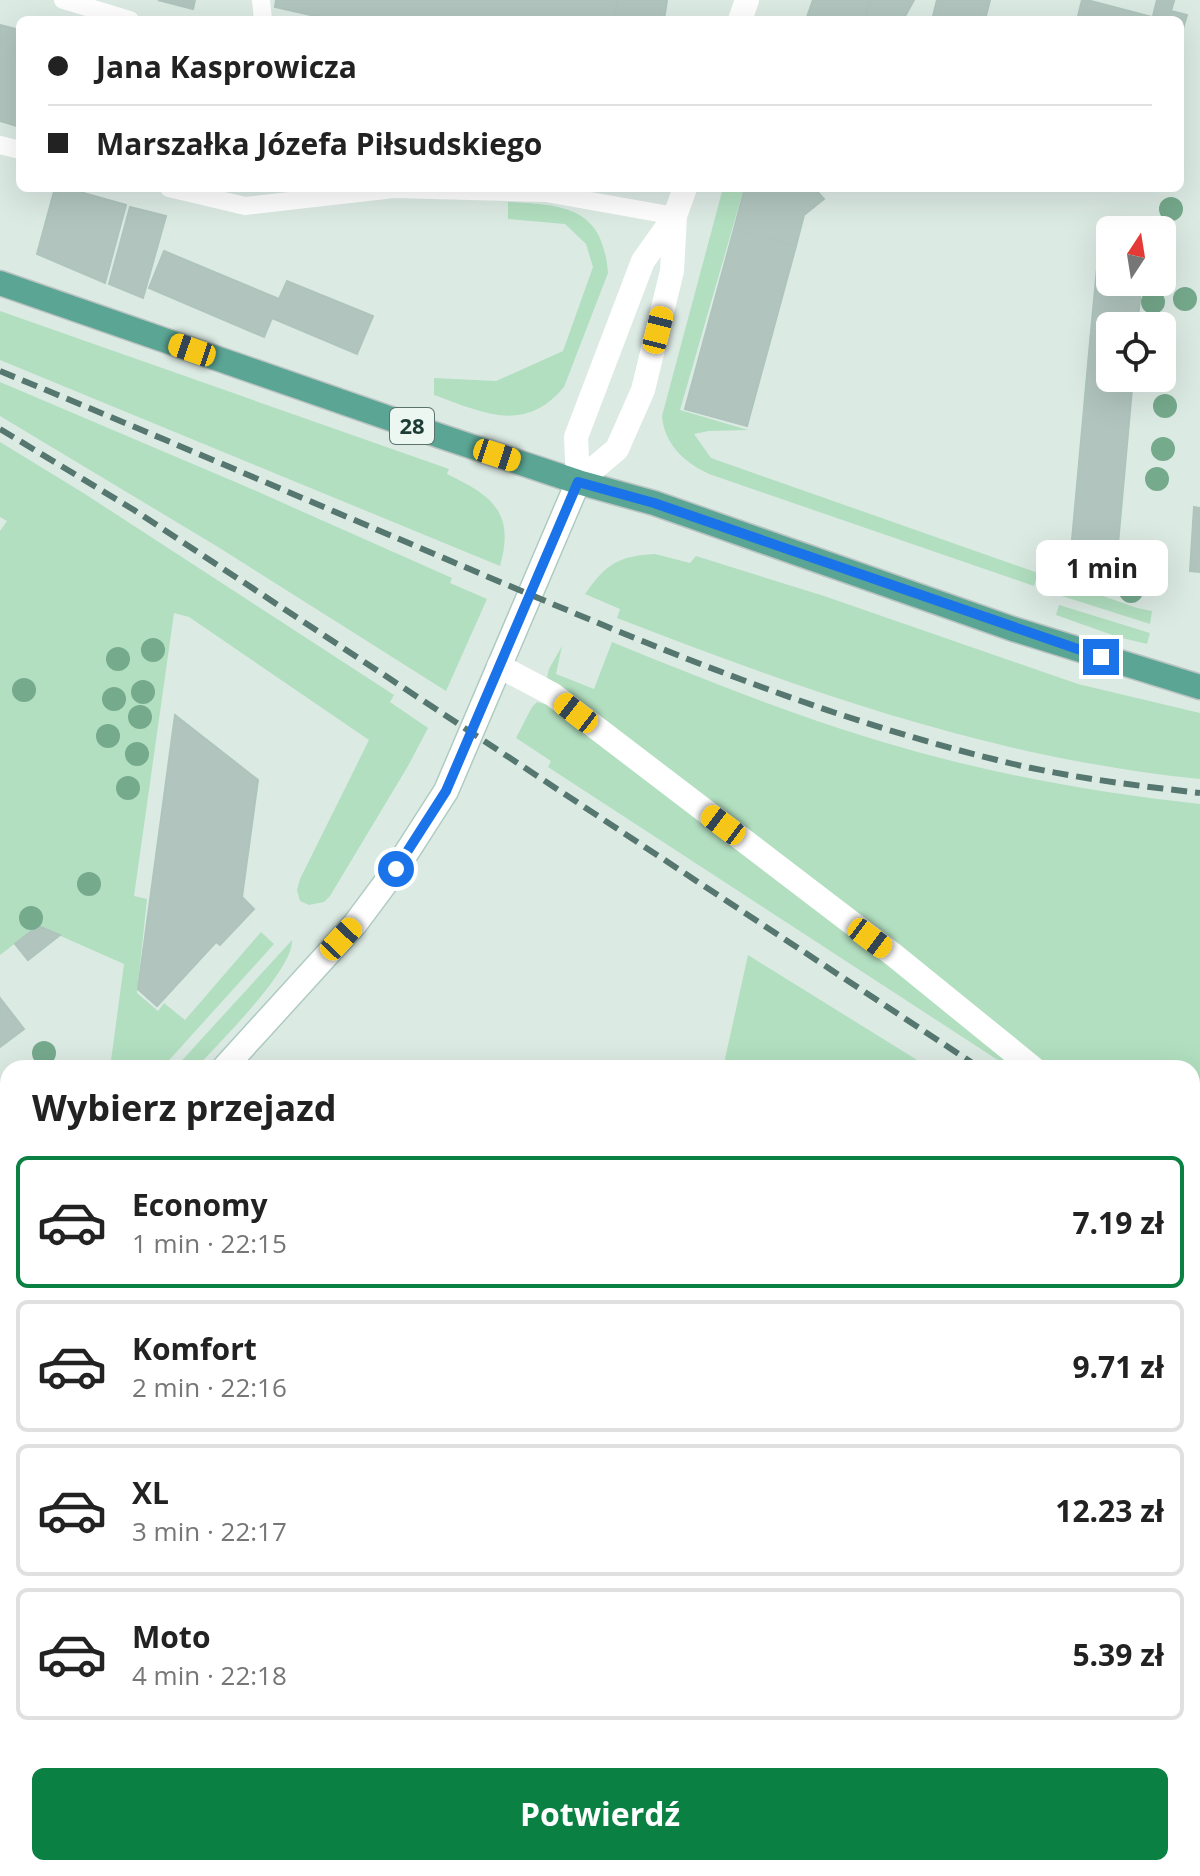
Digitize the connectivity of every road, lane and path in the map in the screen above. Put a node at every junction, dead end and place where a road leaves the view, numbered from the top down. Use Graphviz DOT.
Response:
graph roads {
  1 [pos="63,0"];
  2 [pos="117,16"];
  3 [pos="186,192"];
  4 [pos="368,192"];
  5 [pos="508,192"];
  6 [pos="684,192"];
  7 [pos="675,216"];
  8 [pos="0,283"];
  9 [pos="578,482"];
  10 [pos="499,666"];
  11 [pos="1200,687"];
  12 [pos="231,1060"];
  13 [pos="1023,1060"];
  1 -- 2 [label="lane"];
  3 -- 4 [label="lane"];
  5 -- 7 [label="lane"];
  6 -- 7 [label="street"];
  7 -- 9 [label="street"];
  7 -- 9 [label="street"];
  8 -- 9 [label="main road, 28"];
  9 -- 10 [label="street"];
  9 -- 11 [label="main road, 28"];
  10 -- 12 [label="street"];
  10 -- 13 [label="street"];
}
